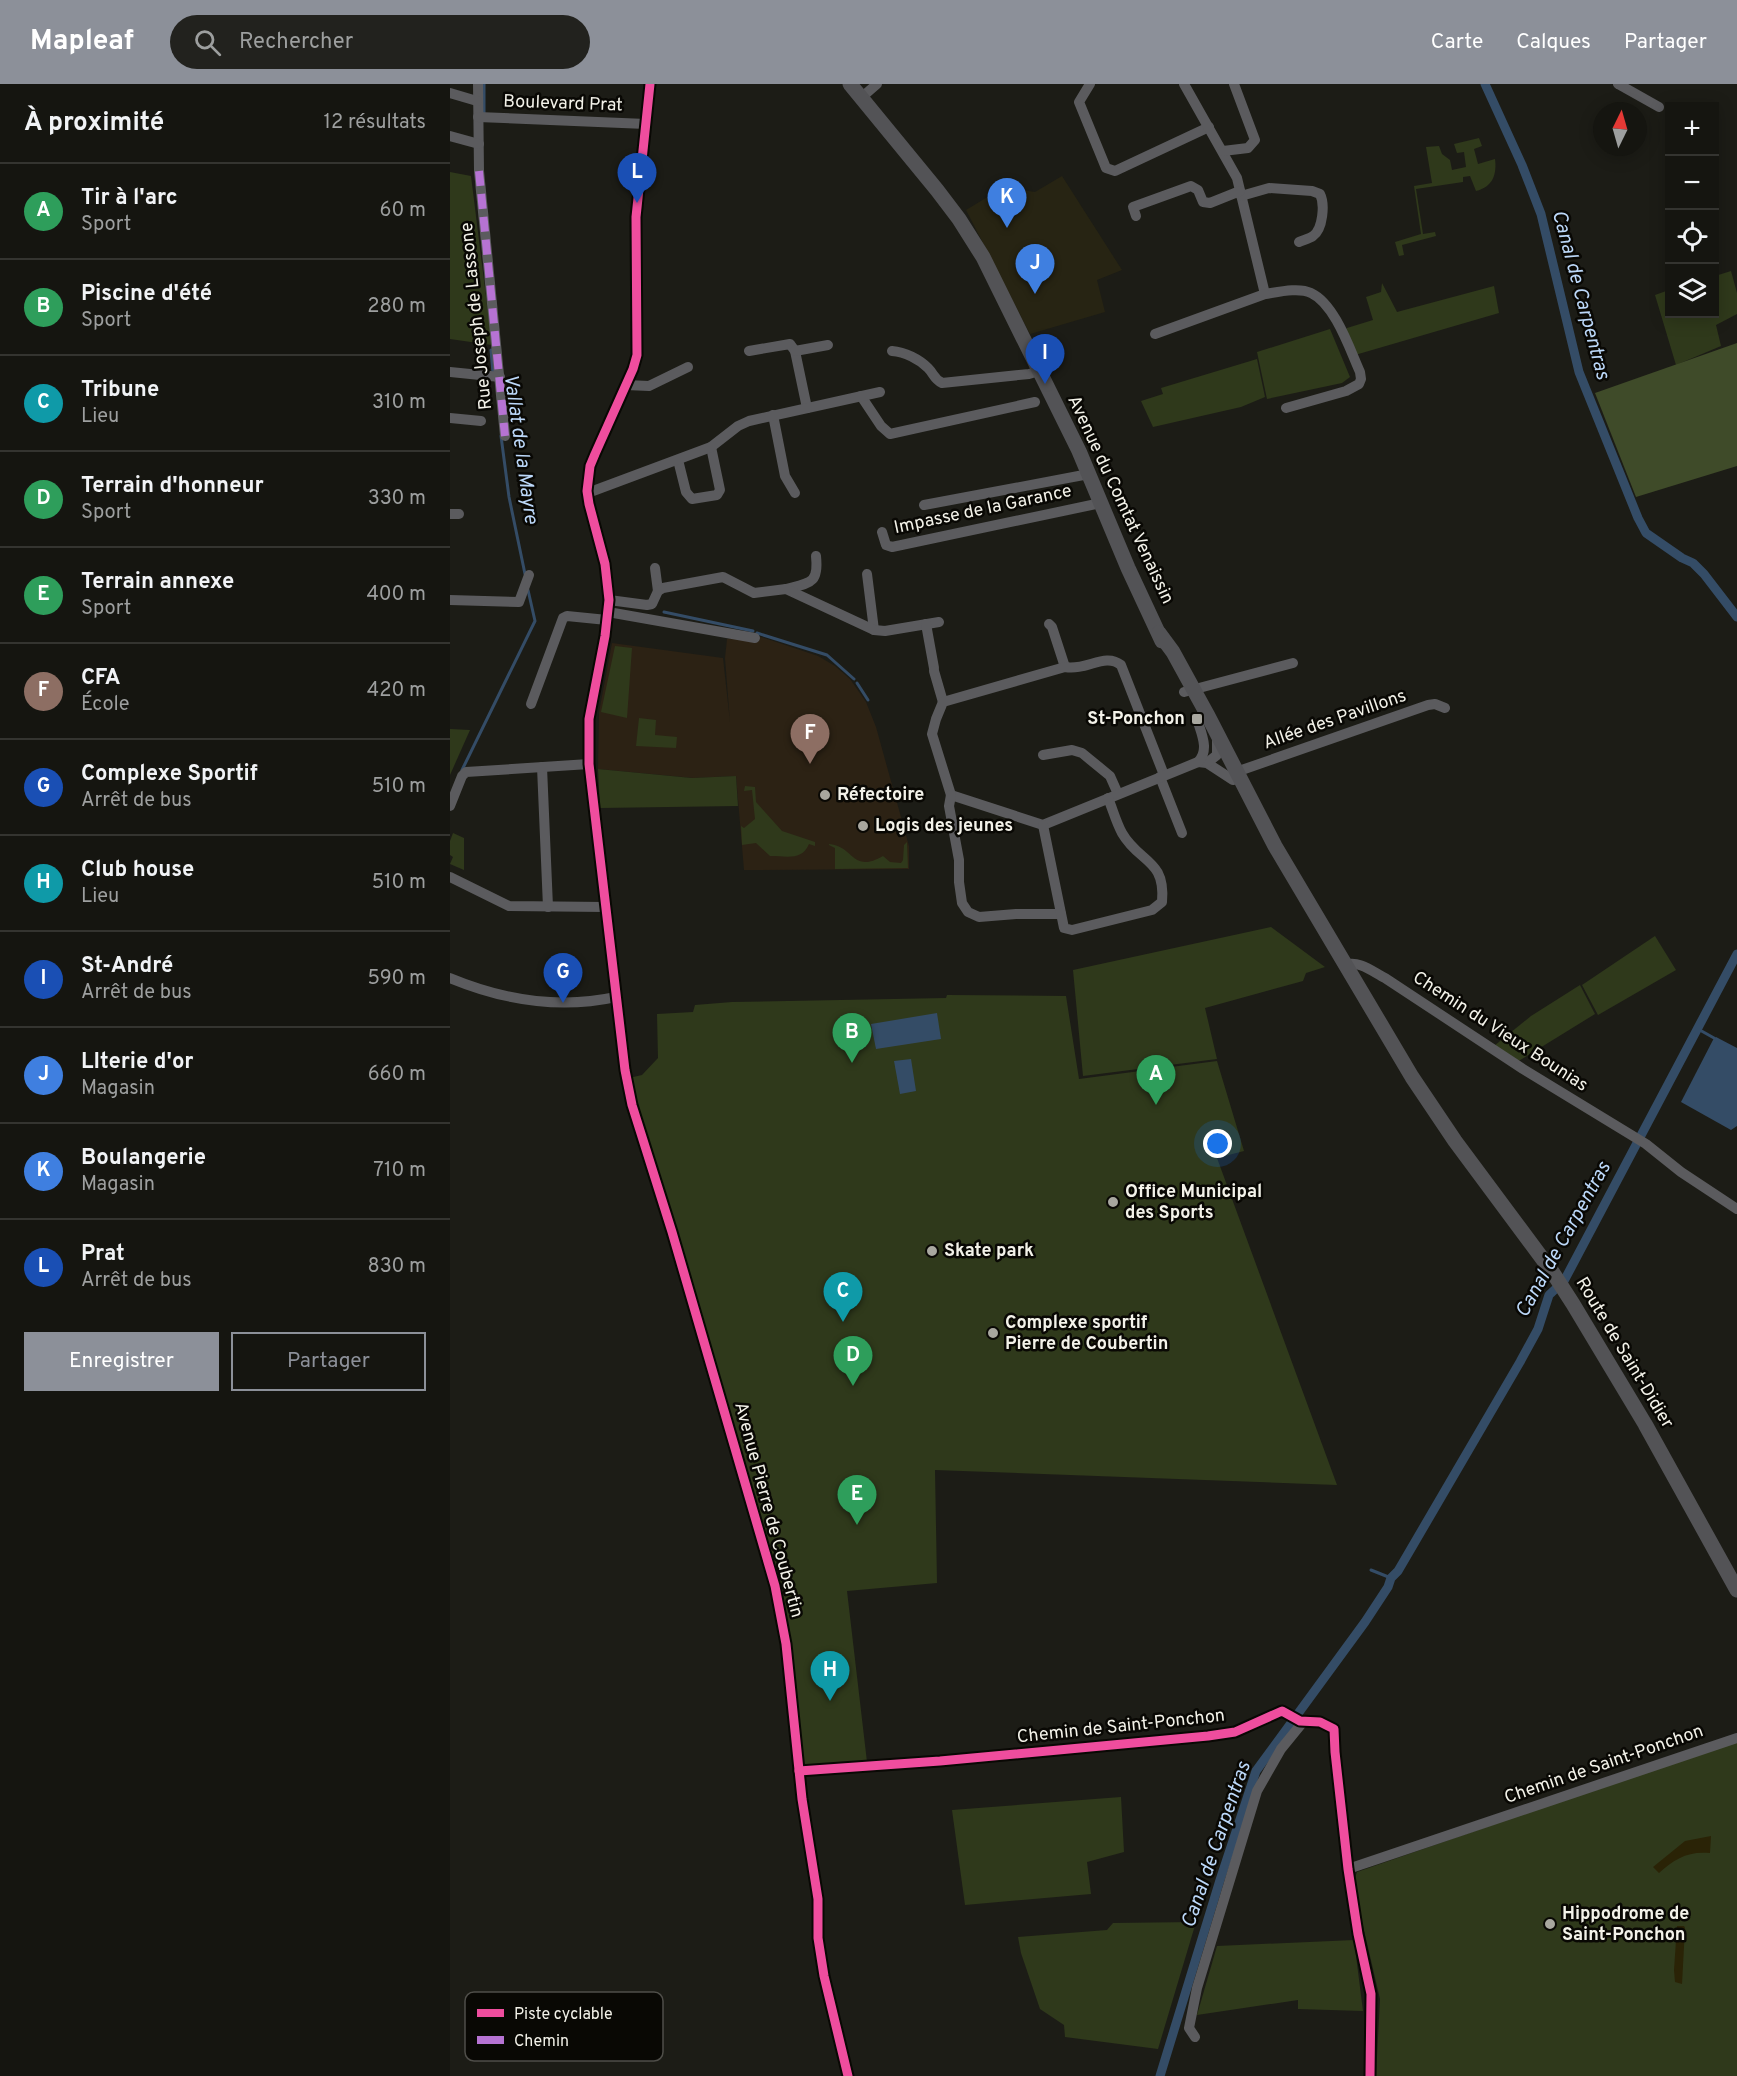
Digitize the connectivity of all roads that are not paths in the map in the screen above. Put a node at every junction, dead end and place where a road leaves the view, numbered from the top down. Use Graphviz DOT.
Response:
graph roads {
  1 [pos="478,84"];
  2 [pos="650,84"];
  3 [pos="850,84"];
  4 [pos="877,84"];
  5 [pos="1089,84"];
  6 [pos="1185,84"];
  7 [pos="1234,84"];
  8 [pos="1618,84"];
  9 [pos="450,93"];
  10 [pos="862,97"];
  11 [pos="477,101"];
  12 [pos="1659,106"];
  13 [pos="478,117"];
  14 [pos="646,124"];
  15 [pos="1209,127"];
  16 [pos="450,136"];
  17 [pos="479,144"];
  18 [pos="1223,151"];
  19 [pos="1241,194"];
  20 [pos="1136,216"];
  21 [pos="1299,242"];
  22 [pos="1265,294"];
  23 [pos="1155,334"];
  24 [pos="828,345"];
  25 [pos="749,351"];
  26 [pos="795,351"];
  27 [pos="892,351"];
  28 [pos="688,367"];
  29 [pos="1039,371"];
  30 [pos="450,372"];
  31 [pos="500,377"];
  32 [pos="626,385"];
  33 [pos="879,392"];
  34 [pos="861,396"];
  35 [pos="1035,402"];
  36 [pos="807,408"];
  37 [pos="1286,408"];
  38 [pos="773,415"];
  39 [pos="450,418"];
  40 [pos="480,421"];
  41 [pos="505,436"];
  42 [pos="711,447"];
  43 [pos="678,460"];
  44 [pos="1089,474"];
  45 [pos="587,491"];
  46 [pos="795,493"];
  47 [pos="1101,503"];
  48 [pos="924,505"];
  49 [pos="882,532"];
  50 [pos="816,556"];
  51 [pos="655,568"];
  52 [pos="867,574"];
  53 [pos="529,575"];
  54 [pos="786,589"];
  55 [pos="658,591"];
  56 [pos="450,600"];
  57 [pos="609,600"];
  58 [pos="607,616"];
  59 [pos="939,622"];
  60 [pos="926,624"];
  61 [pos="1049,624"];
  62 [pos="874,630"];
  63 [pos="755,638"];
  64 [pos="1293,663"];
  65 [pos="1065,667"];
  66 [pos="1189,691"];
  67 [pos="943,702"];
  68 [pos="531,704"];
  69 [pos="1445,708"];
  70 [pos="1215,731"];
  71 [pos="1043,755"];
  72 [pos="1206,759"];
  73 [pos="589,764"];
  74 [pos="542,767"];
  75 [pos="1234,772"];
  76 [pos="1162,776"];
  77 [pos="951,795"];
  78 [pos="1113,796"];
  79 [pos="450,806"];
  80 [pos="1043,825"];
  81 [pos="1182,833"];
  82 [pos="450,878"];
  83 [pos="548,907"];
  84 [pos="605,907"];
  85 [pos="1061,914"];
  86 [pos="1345,965"];
  87 [pos="450,978"];
  88 [pos="616,997"];
  89 [pos="1737,1209"];
  90 [pos="1737,1590"];
  91 [pos="1301,1722"];
  92 [pos="1737,1738"];
  93 [pos="799,1771"];
  94 [pos="1348,1869"];
  95 [pos="1195,2037"];
  96 [pos="848,2076"];
  97 [pos="1370,2076"];
  1 -- 11 [label="street, Rue Joseph de Lassone"];
  2 -- 14 [label="street"];
  3 -- 10 [label="main road, Avenue du Comtat Venaissin"];
  4 -- 10 [label="street"];
  5 -- 15 [label="street"];
  6 -- 15 [label="street"];
  7 -- 18 [label="street"];
  8 -- 12 [label="street"];
  9 -- 11 [label="street"];
  10 -- 29 [label="main road, Avenue du Comtat Venaissin"];
  11 -- 13 [label="street, Rue Joseph de Lassone"];
  13 -- 14 [label="street, Boulevard Prat"];
  13 -- 17 [label="street, Rue Joseph de Lassone"];
  14 -- 32 [label="street"];
  15 -- 18 [label="street"];
  16 -- 17 [label="street"];
  17 -- 31 [label="street, Rue Joseph de Lassone"];
  18 -- 19 [label="street"];
  19 -- 20 [label="street"];
  19 -- 21 [label="street"];
  19 -- 22 [label="street"];
  22 -- 23 [label="street"];
  22 -- 37 [label="street"];
  24 -- 26 [label="street"];
  25 -- 26 [label="street"];
  26 -- 36 [label="street"];
  27 -- 29 [label="street"];
  28 -- 32 [label="street"];
  29 -- 44 [label="main road, Avenue du Comtat Venaissin"];
  30 -- 31 [label="street"];
  31 -- 41 [label="street, Rue Joseph de Lassone"];
  32 -- 45 [label="street"];
  33 -- 34 [label="street"];
  34 -- 35 [label="street"];
  34 -- 36 [label="street"];
  36 -- 38 [label="street"];
  38 -- 42 [label="street"];
  38 -- 46 [label="street"];
  39 -- 40 [label="street"];
  42 -- 43 [label="street"];
  42 -- 43 [label="street"];
  43 -- 45 [label="street"];
  44 -- 47 [label="main road, Avenue du Comtat Venaissin"];
  44 -- 48 [label="street"];
  45 -- 57 [label="street"];
  47 -- 49 [label="street, Impasse de la Garance"];
  47 -- 66 [label="main road, Avenue du Comtat Venaissin"];
  50 -- 54 [label="street"];
  51 -- 55 [label="street"];
  52 -- 62 [label="street"];
  53 -- 56 [label="street"];
  54 -- 55 [label="street"];
  54 -- 62 [label="street"];
  55 -- 57 [label="street"];
  57 -- 58 [label="street"];
  58 -- 63 [label="street"];
  58 -- 68 [label="street"];
  58 -- 73 [label="street, Avenue Pierre de Coubertin"];
  59 -- 60 [label="street"];
  60 -- 62 [label="street"];
  60 -- 67 [label="street"];
  61 -- 65 [label="street"];
  64 -- 66 [label="street"];
  65 -- 67 [label="street"];
  65 -- 76 [label="street"];
  66 -- 70 [label="main road, Avenue du Comtat Venaissin"];
  66 -- 72 [label="main road, Avenue du Comtat Venaissin"];
  67 -- 77 [label="street"];
  69 -- 75 [label="street, Allée des Pavillons"];
  70 -- 72 [label="street"];
  70 -- 75 [label="main road, Avenue du Comtat Venaissin"];
  71 -- 78 [label="street"];
  72 -- 75 [label="main road, Avenue du Comtat Venaissin"];
  72 -- 76 [label="street"];
  73 -- 74 [label="street"];
  73 -- 84 [label="street, Avenue Pierre de Coubertin"];
  74 -- 79 [label="street"];
  74 -- 83 [label="street"];
  75 -- 86 [label="main road, Avenue du Comtat Venaissin"];
  76 -- 78 [label="street"];
  76 -- 81 [label="street"];
  77 -- 80 [label="street"];
  77 -- 85 [label="street"];
  78 -- 80 [label="street"];
  78 -- 85 [label="street"];
  80 -- 85 [label="street"];
  82 -- 83 [label="street"];
  83 -- 84 [label="street"];
  84 -- 88 [label="street, Avenue Pierre de Coubertin"];
  86 -- 89 [label="street, Chemin du Vieux Bounias"];
  86 -- 90 [label="main road, Route de Saint-Didier"];
  87 -- 88 [label="street"];
  88 -- 93 [label="street, Avenue Pierre de Coubertin"];
  91 -- 93 [label="street, Chemin de Saint-Ponchon"];
  91 -- 94 [label="street, Chemin de Saint-Ponchon"];
  91 -- 95 [label="street"];
  92 -- 94 [label="street, Chemin de Saint-Ponchon"];
  93 -- 96 [label="street, Avenue Pierre de Coubertin"];
  94 -- 97 [label="street"];
}
